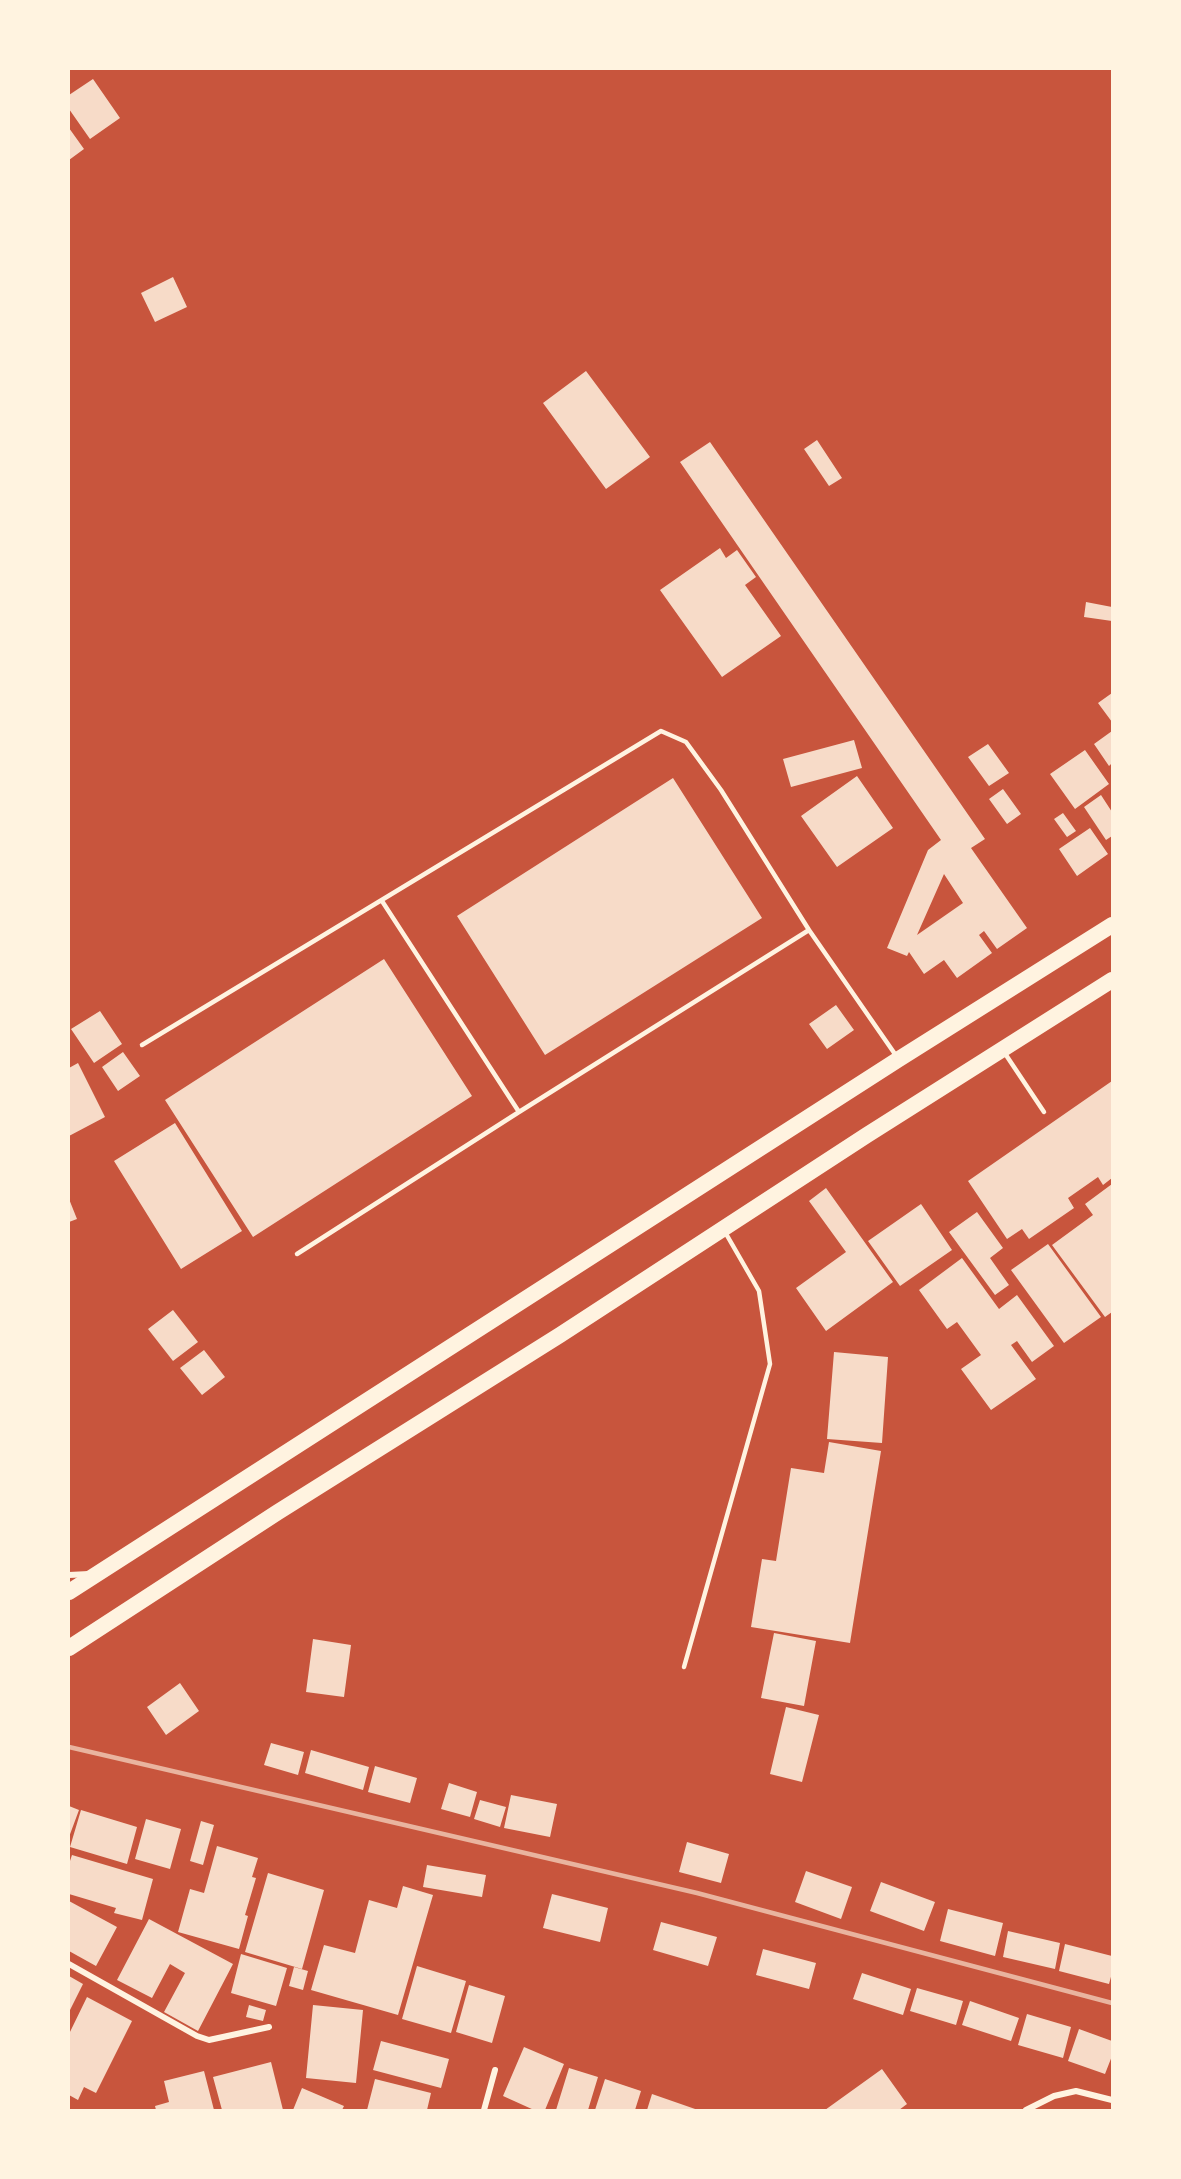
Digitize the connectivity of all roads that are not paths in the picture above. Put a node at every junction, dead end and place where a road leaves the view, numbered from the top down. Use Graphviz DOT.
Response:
graph roads {
  1 [pos="382,901"];
  2 [pos="1112,925"];
  3 [pos="809,930"];
  4 [pos="1112,980"];
  5 [pos="142,1045"];
  6 [pos="1002,1050"];
  7 [pos="899,1059"];
  8 [pos="519,1112"];
  9 [pos="1044,1112"];
  10 [pos="724,1230"];
  11 [pos="297,1254"];
  12 [pos="98,1573"];
  13 [pos="69,1575"];
  14 [pos="69,1592"];
  15 [pos="69,1648"];
  16 [pos="684,1667"];
  17 [pos="69,1964"];
  18 [pos="269,2026"];
  19 [pos="495,2070"];
  20 [pos="1112,2100"];
  21 [pos="484,2110"];
  22 [pos="1026,2110"];
  1 -- 3 [label="lane"];
  1 -- 5 [label="lane"];
  1 -- 8 [label="lane"];
  2 -- 7 [label="highway"];
  3 -- 7 [label="lane"];
  3 -- 8 [label="lane"];
  4 -- 6 [label="highway"];
  6 -- 9 [label="lane"];
  6 -- 10 [label="highway"];
  7 -- 12 [label="highway"];
  8 -- 11 [label="lane"];
  10 -- 15 [label="highway"];
  10 -- 16 [label="lane"];
  12 -- 13 [label="street"];
  12 -- 14 [label="highway"];
  17 -- 18 [label="street"];
  19 -- 21 [label="street"];
  20 -- 22 [label="street"];
}
